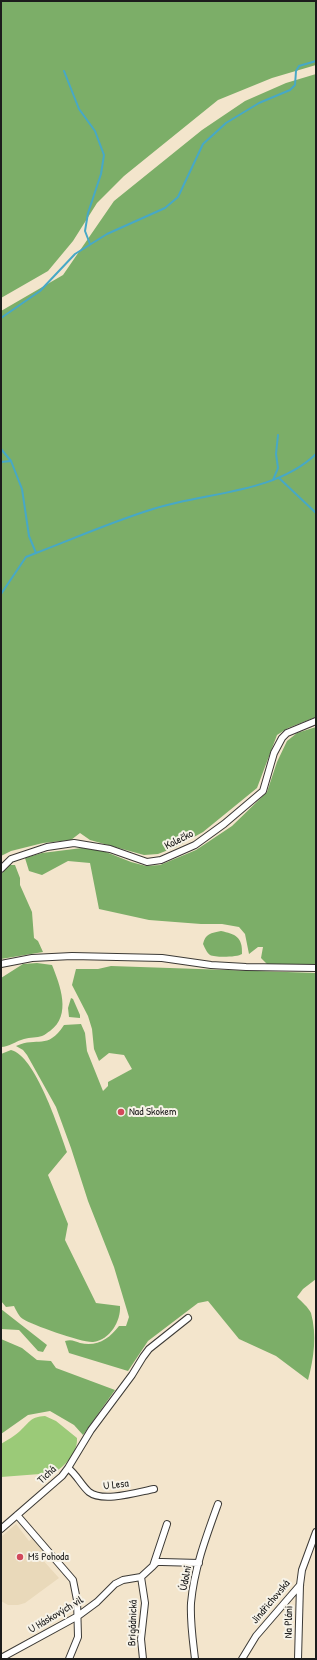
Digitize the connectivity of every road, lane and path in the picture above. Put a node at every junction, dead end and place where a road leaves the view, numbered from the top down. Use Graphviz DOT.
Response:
graph roads {
  1 [pos="316,721"];
  2 [pos="1,869"];
  3 [pos="1,964"];
  4 [pos="316,968"];
  5 [pos="188,1318"];
  6 [pos="68,1468"];
  7 [pos="154,1489"];
  8 [pos="218,1504"];
  9 [pos="17,1514"];
  10 [pos="168,1524"];
  11 [pos="1,1529"];
  12 [pos="316,1532"];
  13 [pos="199,1563"];
  14 [pos="153,1566"];
  15 [pos="140,1577"];
  16 [pos="300,1585"];
  17 [pos="78,1616"];
  18 [pos="1,1658"];
  19 [pos="69,1659"];
  20 [pos="143,1659"];
  21 [pos="195,1659"];
  22 [pos="242,1659"];
  23 [pos="298,1659"];
  1 -- 2 [label="street, Kolečko"];
  3 -- 4 [label="street"];
  5 -- 6 [label="street, Tichá"];
  6 -- 7 [label="street, U Lesa"];
  6 -- 9 [label="street, Tichá"];
  8 -- 13 [label="street, Údolní"];
  9 -- 11 [label="street, Tichá"];
  9 -- 17 [label="street"];
  10 -- 14 [label="street"];
  12 -- 16 [label="street, Jindřichovská"];
  13 -- 14 [label="street"];
  13 -- 21 [label="street, Údolní"];
  14 -- 15 [label="street"];
  15 -- 17 [label="street, U Háskových vil"];
  15 -- 20 [label="street, Brigádnická"];
  16 -- 22 [label="street, Jindřichovská"];
  16 -- 23 [label="street, Na Pláni"];
  17 -- 18 [label="street, U Háskových vil"];
  17 -- 19 [label="street"];
}
